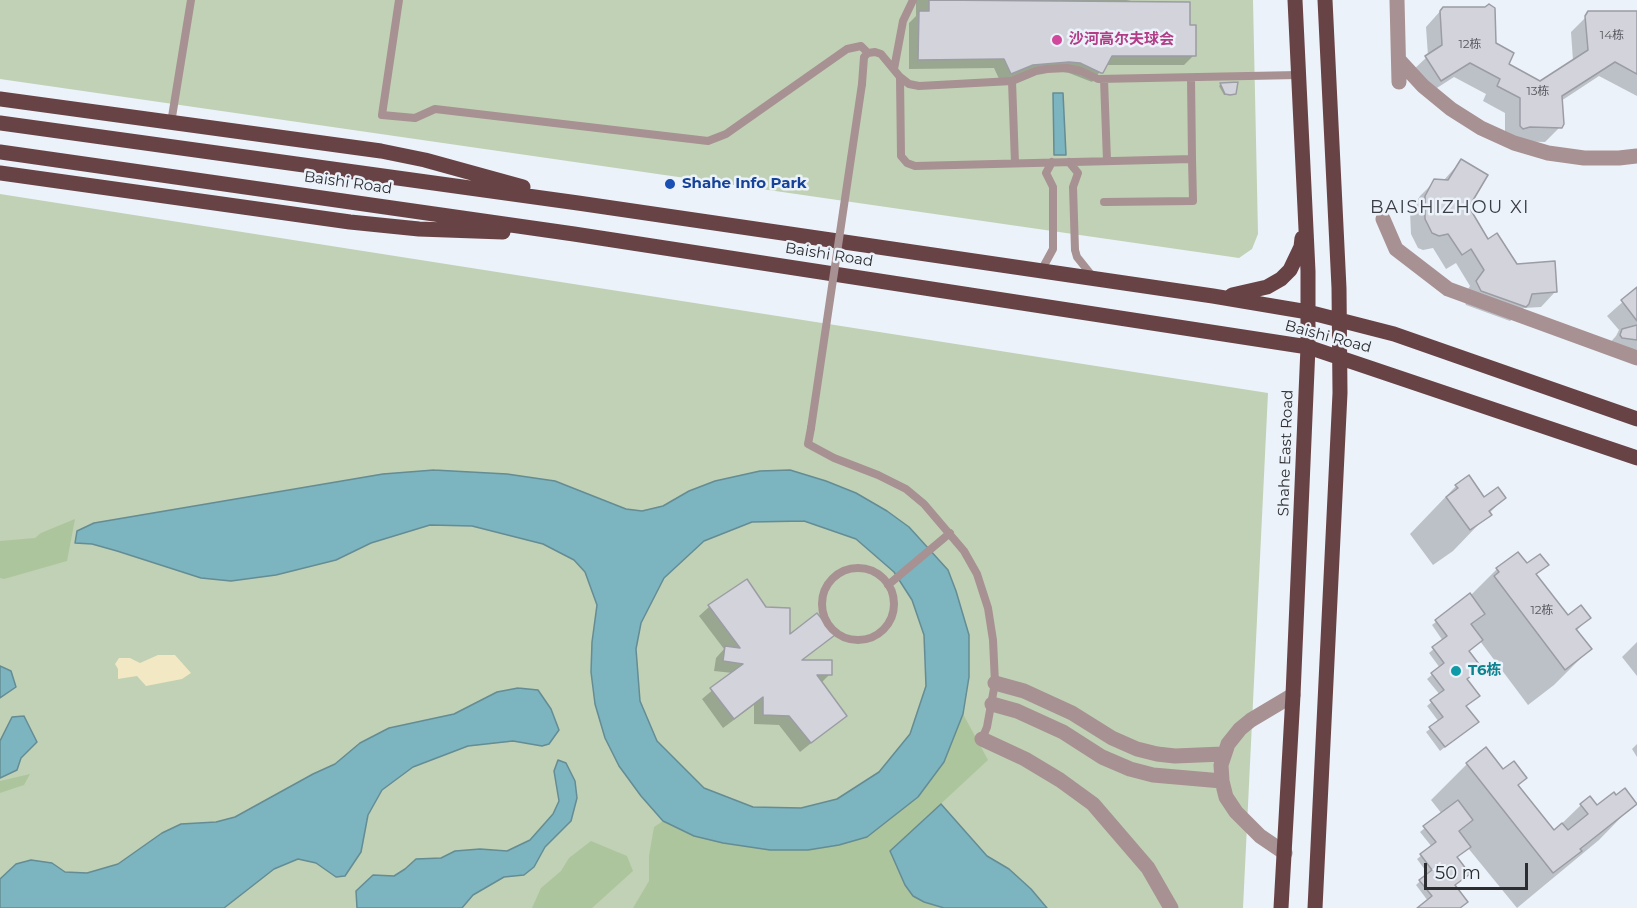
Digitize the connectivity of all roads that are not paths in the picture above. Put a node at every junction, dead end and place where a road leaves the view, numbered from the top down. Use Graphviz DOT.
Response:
graph roads {
  1 [pos="190,0"];
  2 [pos="399,0"];
  3 [pos="913,0"];
  4 [pos="1295,0"];
  5 [pos="1325,0"];
  6 [pos="1397,0"];
  7 [pos="868,53"];
  8 [pos="1399,60"];
  9 [pos="894,69"];
  10 [pos="1298,75"];
  11 [pos="900,77"];
  12 [pos="1191,78"];
  13 [pos="1104,79"];
  14 [pos="1012,81"];
  15 [pos="1399,82"];
  16 [pos="0,99"];
  17 [pos="0,123"];
  18 [pos="171,123"];
  19 [pos="0,152"];
  20 [pos="1637,156"];
  21 [pos="1192,159"];
  22 [pos="1107,161"];
  23 [pos="1052,162"];
  24 [pos="1069,162"];
  25 [pos="1015,164"];
  26 [pos="0,173"];
  27 [pos="1104,202"];
  28 [pos="578,203"];
  29 [pos="1383,219"];
  30 [pos="1306,221"];
  31 [pos="574,234"];
  32 [pos="1041,271"];
  33 [pos="1094,279"];
  34 [pos="1213,296"];
  35 [pos="1308,312"];
  36 [pos="1340,320"];
  37 [pos="1308,347"];
  38 [pos="1340,357"];
  39 [pos="1637,358"];
  40 [pos="1637,419"];
  41 [pos="1637,458"];
  42 [pos="950,533"];
  43 [pos="891,582"];
  44 [pos="995,683"];
  45 [pos="1293,695"];
  46 [pos="992,704"];
  47 [pos="981,739"];
  48 [pos="1223,754"];
  49 [pos="1222,781"];
  50 [pos="1285,853"];
  51 [pos="1171,908"];
  52 [pos="1281,908"];
  53 [pos="1315,908"];
  1 -- 18 [label="lane"];
  2 -- 7 [label="lane"];
  3 -- 9 [label="lane"];
  4 -- 10 [label="main road, Shahe East Road"];
  5 -- 36 [label="main road"];
  6 -- 8 [label="street"];
  7 -- 9 [label="lane"];
  7 -- 42 [label="lane, bridge"];
  8 -- 15 [label="street"];
  8 -- 20 [label="street"];
  9 -- 11 [label="lane"];
  10 -- 12 [label="lane"];
  10 -- 30 [label="main road, Shahe East Road"];
  11 -- 14 [label="lane"];
  11 -- 25 [label="lane"];
  12 -- 13 [label="lane"];
  12 -- 21 [label="lane"];
  13 -- 14 [label="lane"];
  13 -- 22 [label="lane"];
  14 -- 25 [label="lane"];
  16 -- 18 [label="main road"];
  17 -- 28 [label="main road, Baishi Road"];
  18 -- 28 [label="main road"];
  19 -- 31 [label="main road, Baishi Road"];
  21 -- 22 [label="lane"];
  21 -- 27 [label="lane"];
  22 -- 24 [label="lane"];
  23 -- 24 [label="lane"];
  23 -- 25 [label="lane"];
  23 -- 32 [label="lane"];
  24 -- 33 [label="lane"];
  26 -- 31 [label="main road"];
  28 -- 32 [label="main road, Baishi Road"];
  29 -- 39 [label="street"];
  30 -- 34 [label="main road"];
  30 -- 35 [label="main road, Shahe East Road"];
  31 -- 37 [label="main road, Baishi Road"];
  32 -- 33 [label="main road, Baishi Road"];
  33 -- 34 [label="main road, Baishi Road"];
  34 -- 35 [label="main road, Baishi Road"];
  35 -- 36 [label="main road, Baishi Road"];
  35 -- 37 [label="main road, Shahe East Road"];
  36 -- 38 [label="main road"];
  36 -- 40 [label="main road, Baishi Road"];
  37 -- 38 [label="main road, Baishi Road"];
  37 -- 45 [label="main road, Shahe East Road"];
  38 -- 41 [label="main road, Baishi Road"];
  38 -- 53 [label="main road"];
  42 -- 43 [label="lane"];
  42 -- 44 [label="lane"];
  43 -- 43 [label="lane"];
  44 -- 46 [label="lane"];
  44 -- 48 [label="street"];
  45 -- 48 [label="street"];
  45 -- 50 [label="main road, Shahe East Road"];
  46 -- 47 [label="lane"];
  46 -- 49 [label="street"];
  47 -- 51 [label="street"];
  48 -- 49 [label="street"];
  49 -- 50 [label="street"];
  50 -- 52 [label="main road, Shahe East Road"];
}
